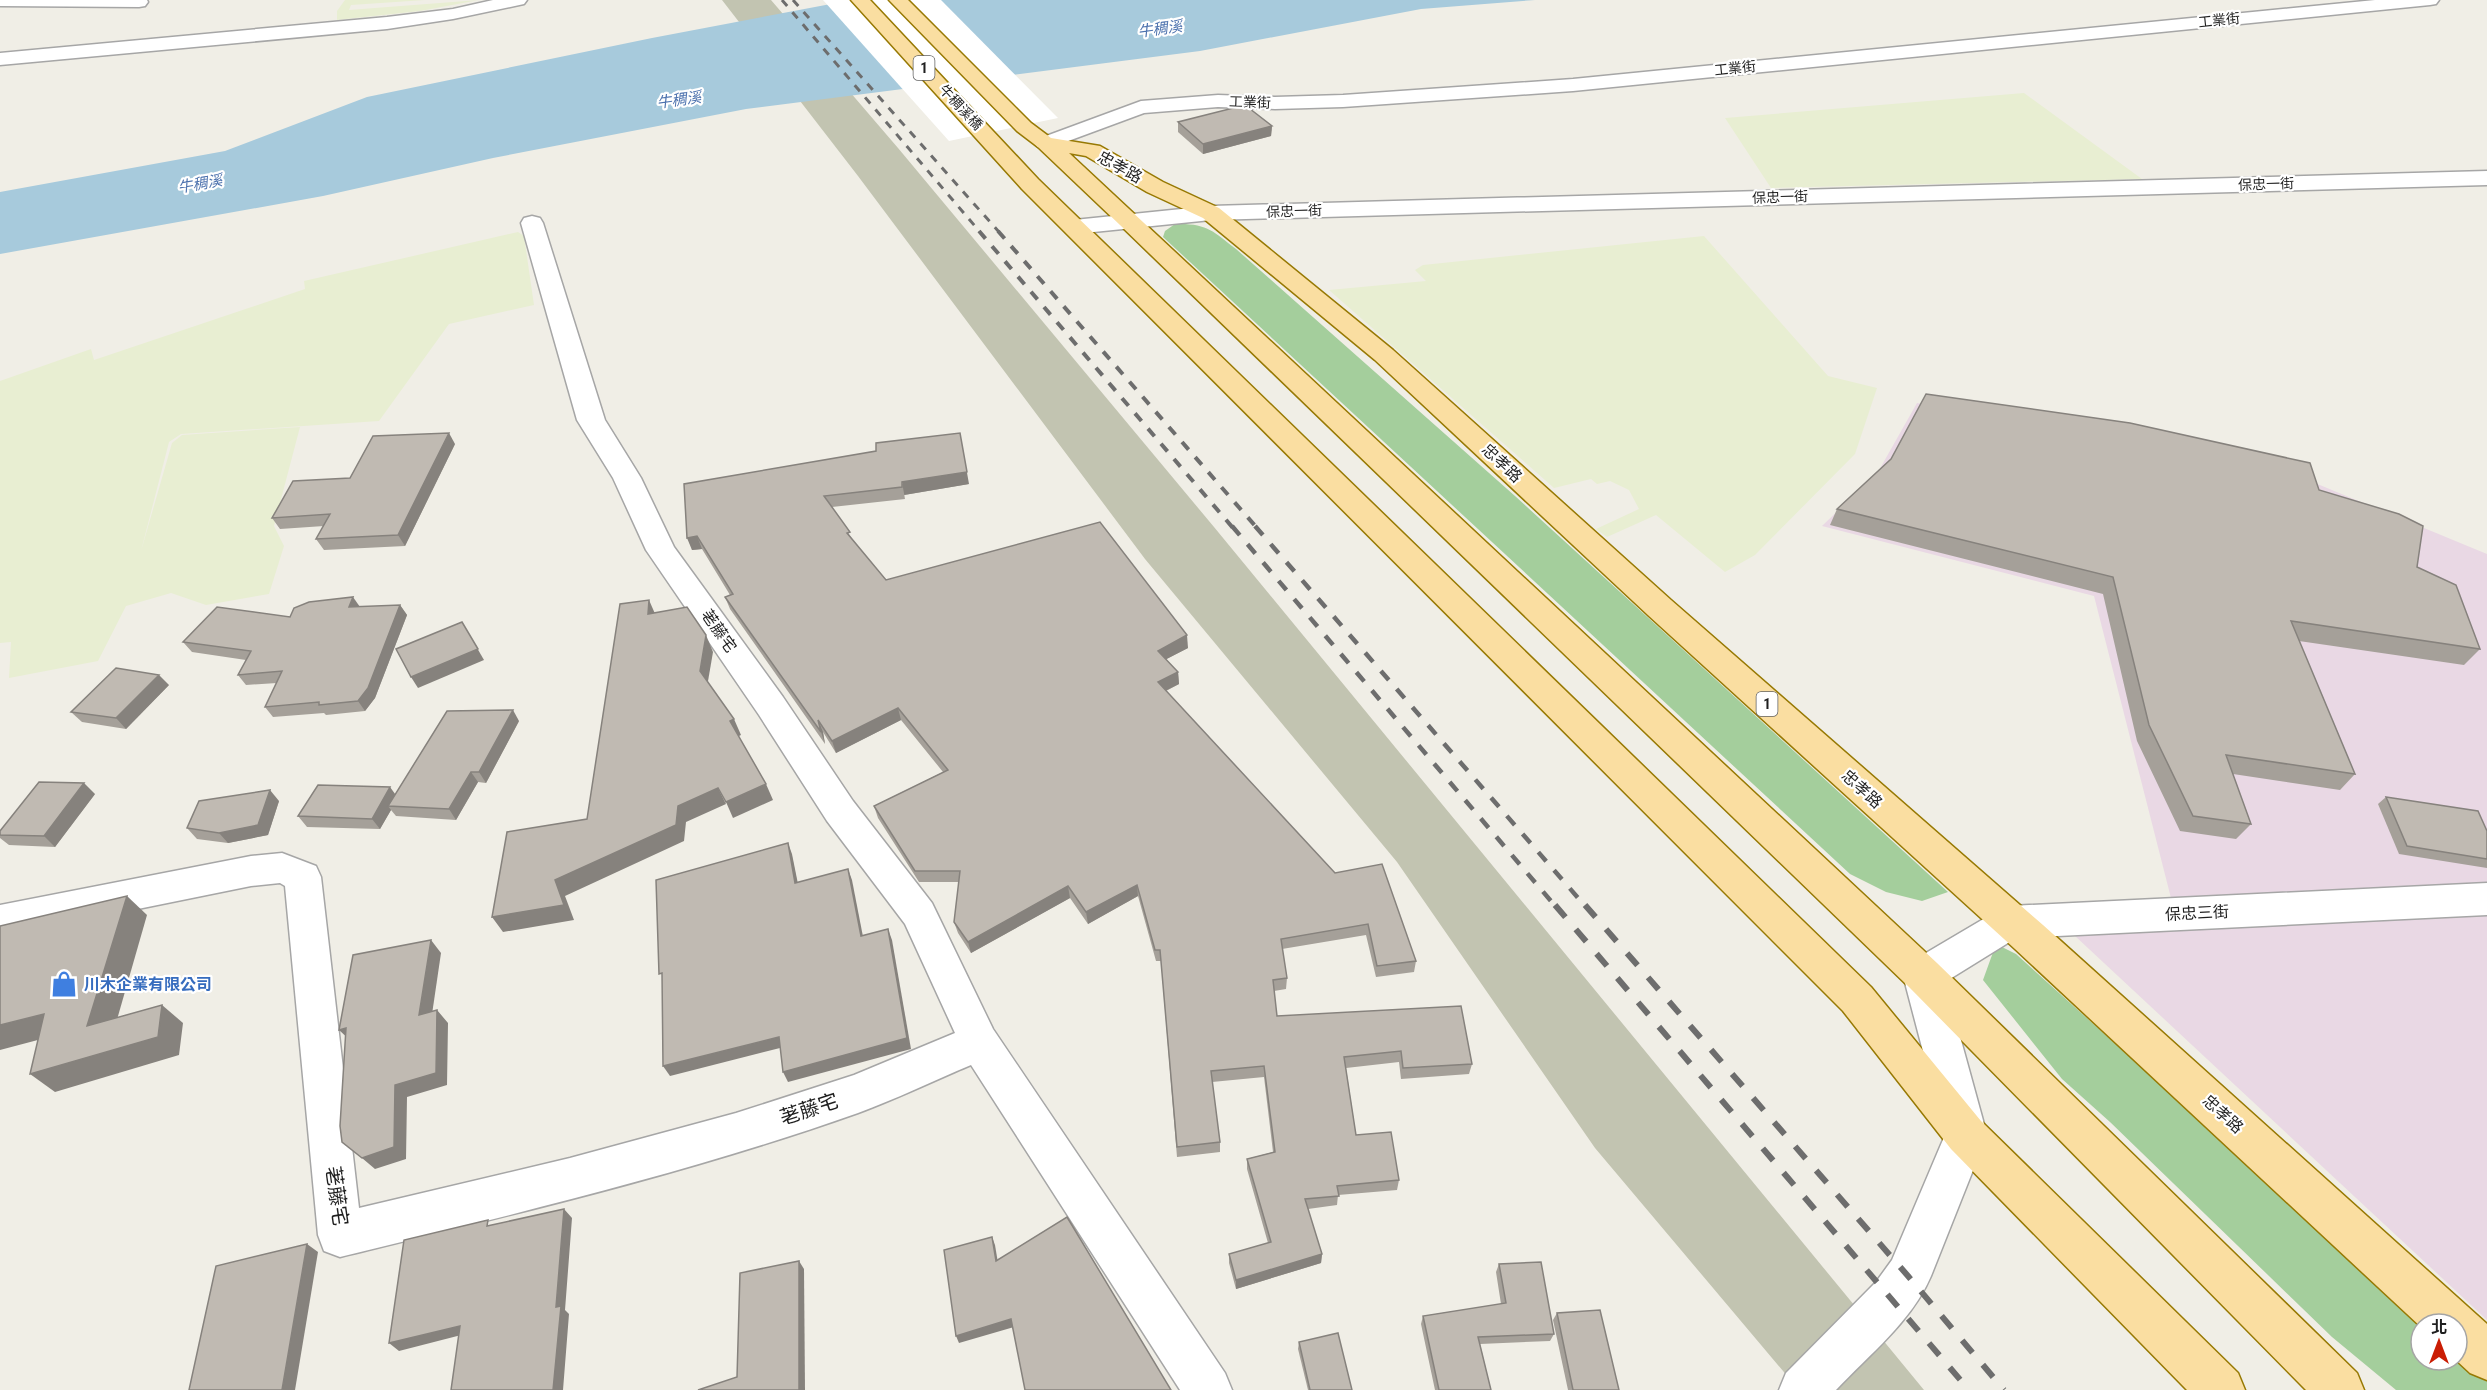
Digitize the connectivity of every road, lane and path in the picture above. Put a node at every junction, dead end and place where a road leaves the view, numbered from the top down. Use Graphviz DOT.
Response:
graph roads {
  1 [pos="518,0"];
  2 [pos="860,0"];
  3 [pos="898,0"];
  4 [pos="2430,0"];
  5 [pos="0,1"];
  6 [pos="139,2"];
  7 [pos="0,59"];
  8 [pos="1035,135"];
  9 [pos="2487,178"];
  10 [pos="1210,213"];
  11 [pos="1128,220"];
  12 [pos="532,223"];
  13 [pos="1074,227"];
  14 [pos="2487,899"];
  15 [pos="0,921"];
  16 [pos="2010,922"];
  17 [pos="1923,975"];
  18 [pos="979,1042"];
  19 [pos="1966,1135"];
  20 [pos="2439,1312"];
  21 [pos="2469,1340"];
  22 [pos="2487,1356"];
  23 [pos="1209,1390"];
  24 [pos="1803,1390"];
  25 [pos="2221,1390"];
  26 [pos="2340,1390"];
  1 -- 7 [label="street"];
  2 -- 13 [label="main road, 牛稠溪橋 / 1"];
  3 -- 8 [label="main road, 牛稠溪橋 / 1"];
  4 -- 8 [label="street, 工業街"];
  5 -- 6 [label="street"];
  8 -- 10 [label="main road, 忠孝路 / 1"];
  8 -- 11 [label="main road, 忠孝路 / 1"];
  9 -- 10 [label="street, 保忠一街"];
  10 -- 11 [label="street, 保忠一街"];
  10 -- 16 [label="main road, 忠孝路 / 1"];
  11 -- 13 [label="street, 保忠一街"];
  11 -- 17 [label="main road, 忠孝路 / 1"];
  12 -- 18 [label="street, 荖藤宅"];
  13 -- 19 [label="main road, 1"];
  14 -- 16 [label="street, 保忠三街"];
  15 -- 18 [label="street, 荖藤宅"];
  16 -- 17 [label="street, 保忠三街"];
  16 -- 20 [label="main road, 忠孝路 / 1"];
  17 -- 19 [label="street"];
  17 -- 26 [label="main road, 忠孝路 / 1"];
  18 -- 23 [label="street, 荖藤宅"];
  19 -- 24 [label="street"];
  19 -- 25 [label="main road, 1"];
  21 -- 22 [label="main road"];
}
